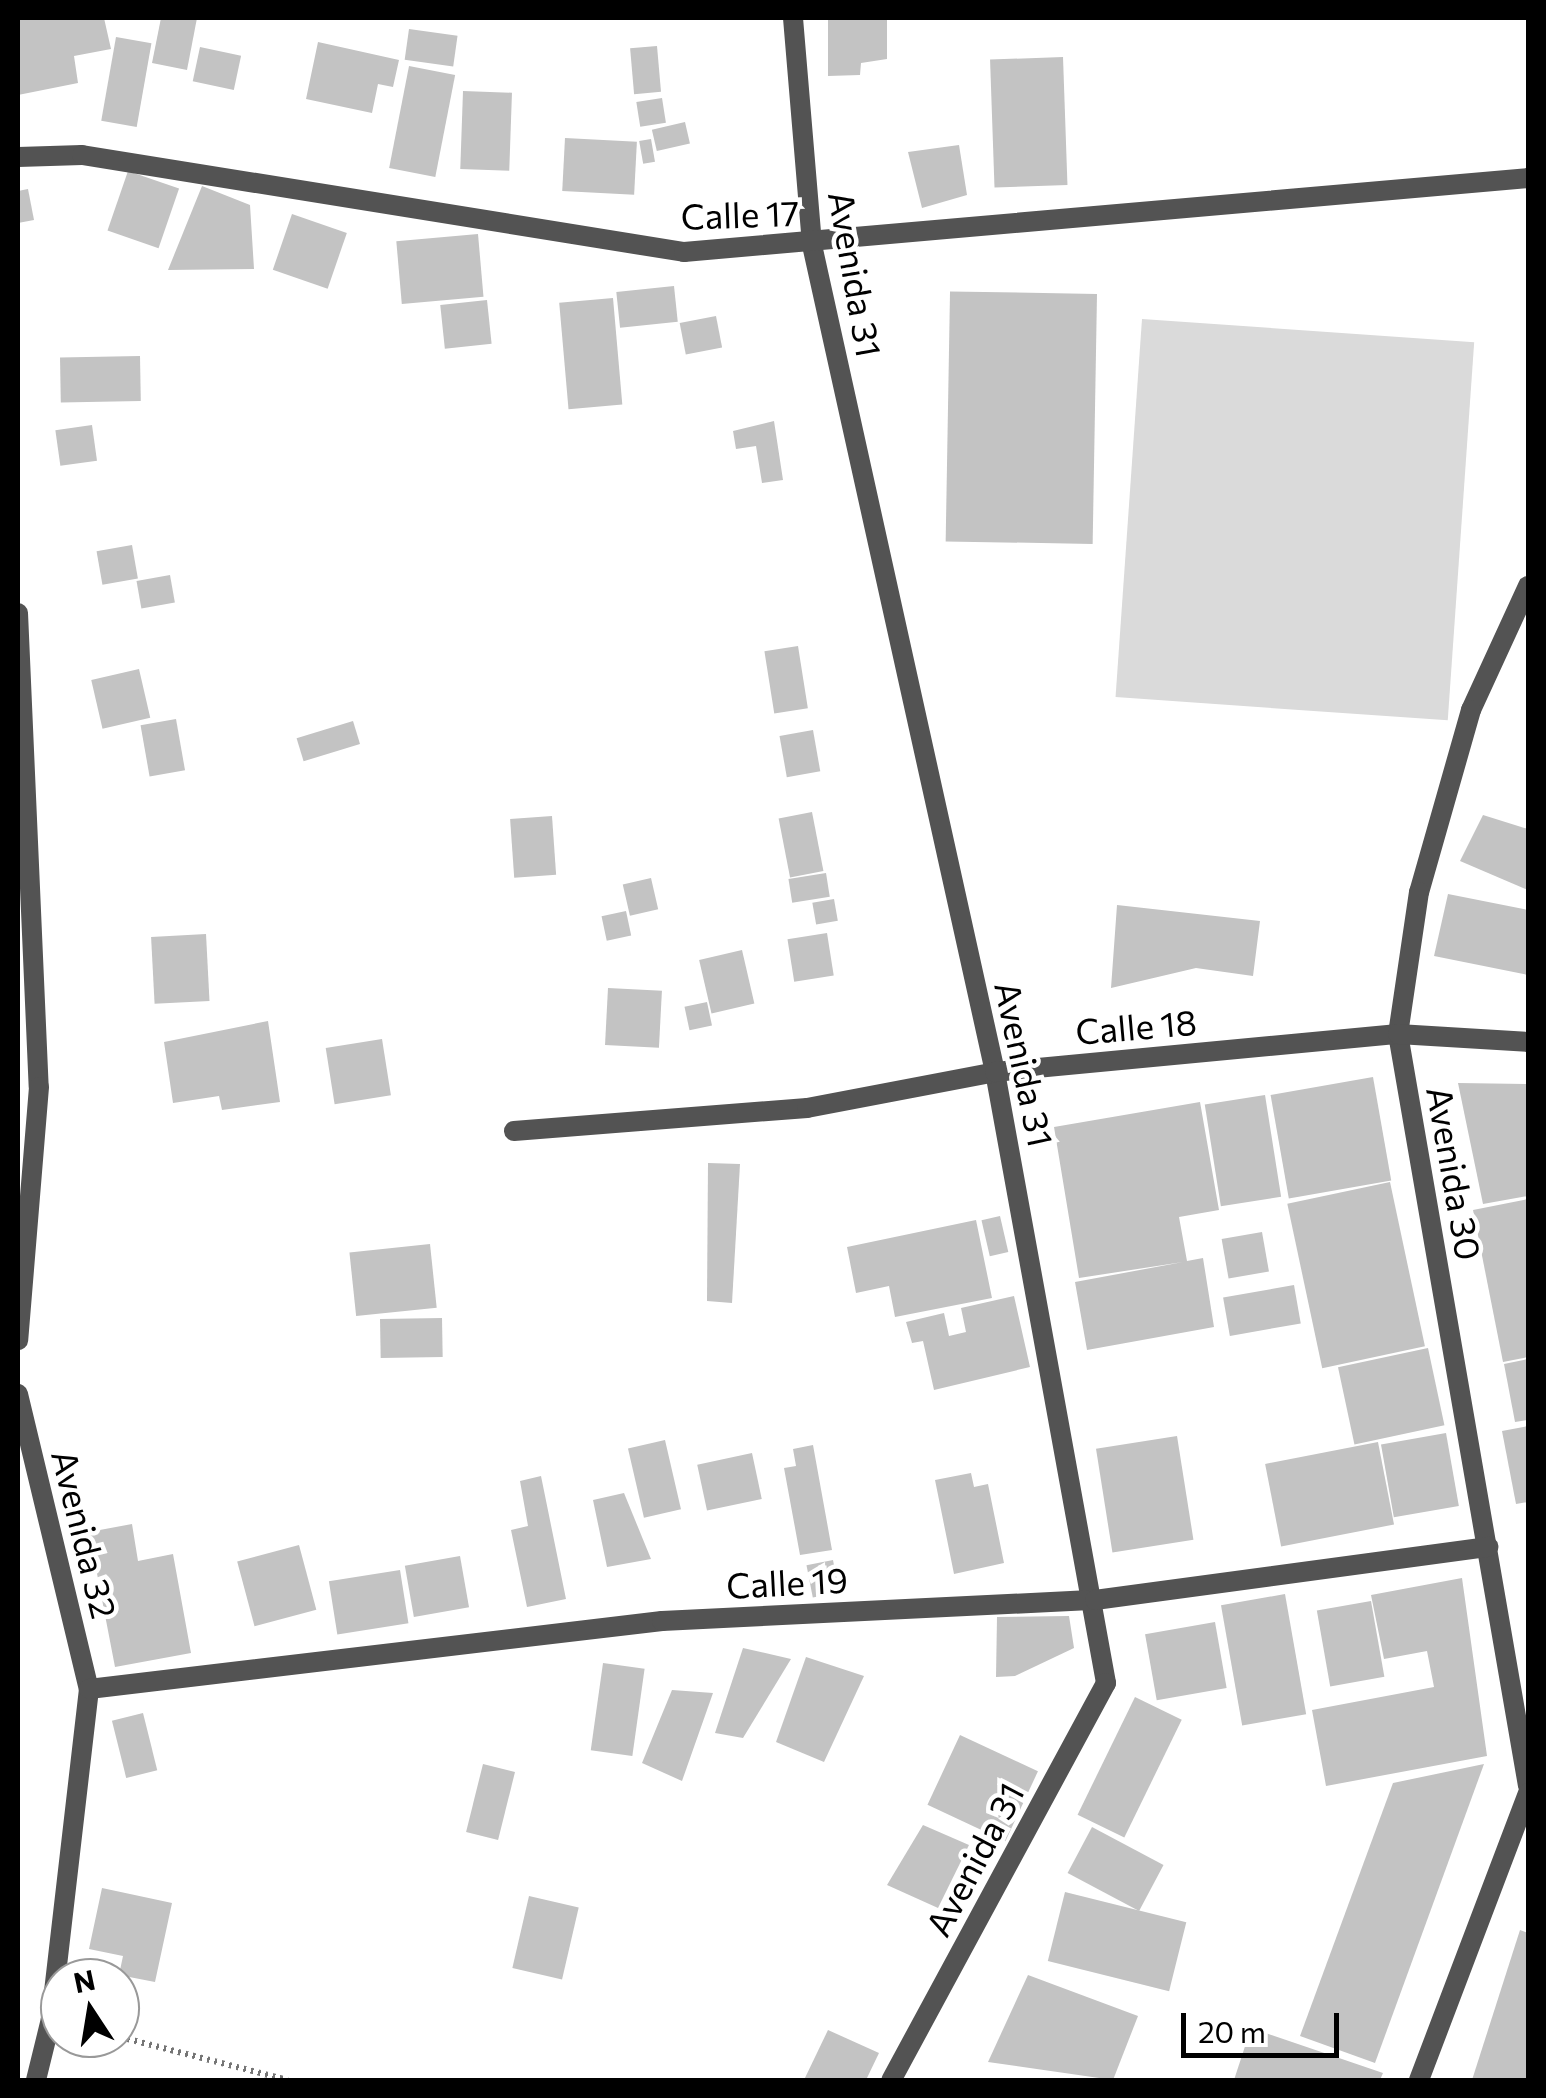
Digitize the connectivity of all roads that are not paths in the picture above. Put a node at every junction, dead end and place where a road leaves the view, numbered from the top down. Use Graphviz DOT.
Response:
graph roads {
  1 [pos="792,18"];
  2 [pos="18,157"];
  3 [pos="1528,178"];
  4 [pos="812,245"];
  5 [pos="1528,586"];
  6 [pos="18,613"];
  7 [pos="1398,1034"];
  8 [pos="1528,1042"];
  9 [pos="995,1072"];
  10 [pos="28,1087"];
  11 [pos="514,1131"];
  12 [pos="18,1340"];
  13 [pos="18,1394"];
  14 [pos="1488,1548"];
  15 [pos="1095,1600"];
  16 [pos="89,1689"];
  17 [pos="1528,1790"];
  18 [pos="36,2080"];
  19 [pos="891,2080"];
  20 [pos="1419,2080"];
  1 -- 4 [label="street, Avenida 31"];
  2 -- 4 [label="street, Calle 17"];
  3 -- 4 [label="street, Calle 17"];
  4 -- 9 [label="street, Avenida 31"];
  5 -- 7 [label="street, Avenida 30"];
  6 -- 10 [label="street"];
  7 -- 8 [label="street, Calle 18"];
  7 -- 9 [label="street, Calle 18"];
  7 -- 14 [label="street, Avenida 30"];
  9 -- 11 [label="street, Calle 18"];
  9 -- 15 [label="street, Avenida 31"];
  10 -- 12 [label="street"];
  13 -- 16 [label="street, Avenida 32"];
  14 -- 15 [label="street, Calle 19"];
  14 -- 17 [label="street, Avenida 30"];
  15 -- 16 [label="street, Calle 19"];
  15 -- 19 [label="street, Avenida 31"];
  16 -- 18 [label="street"];
  17 -- 20 [label="street, Avenida 30"];
}
